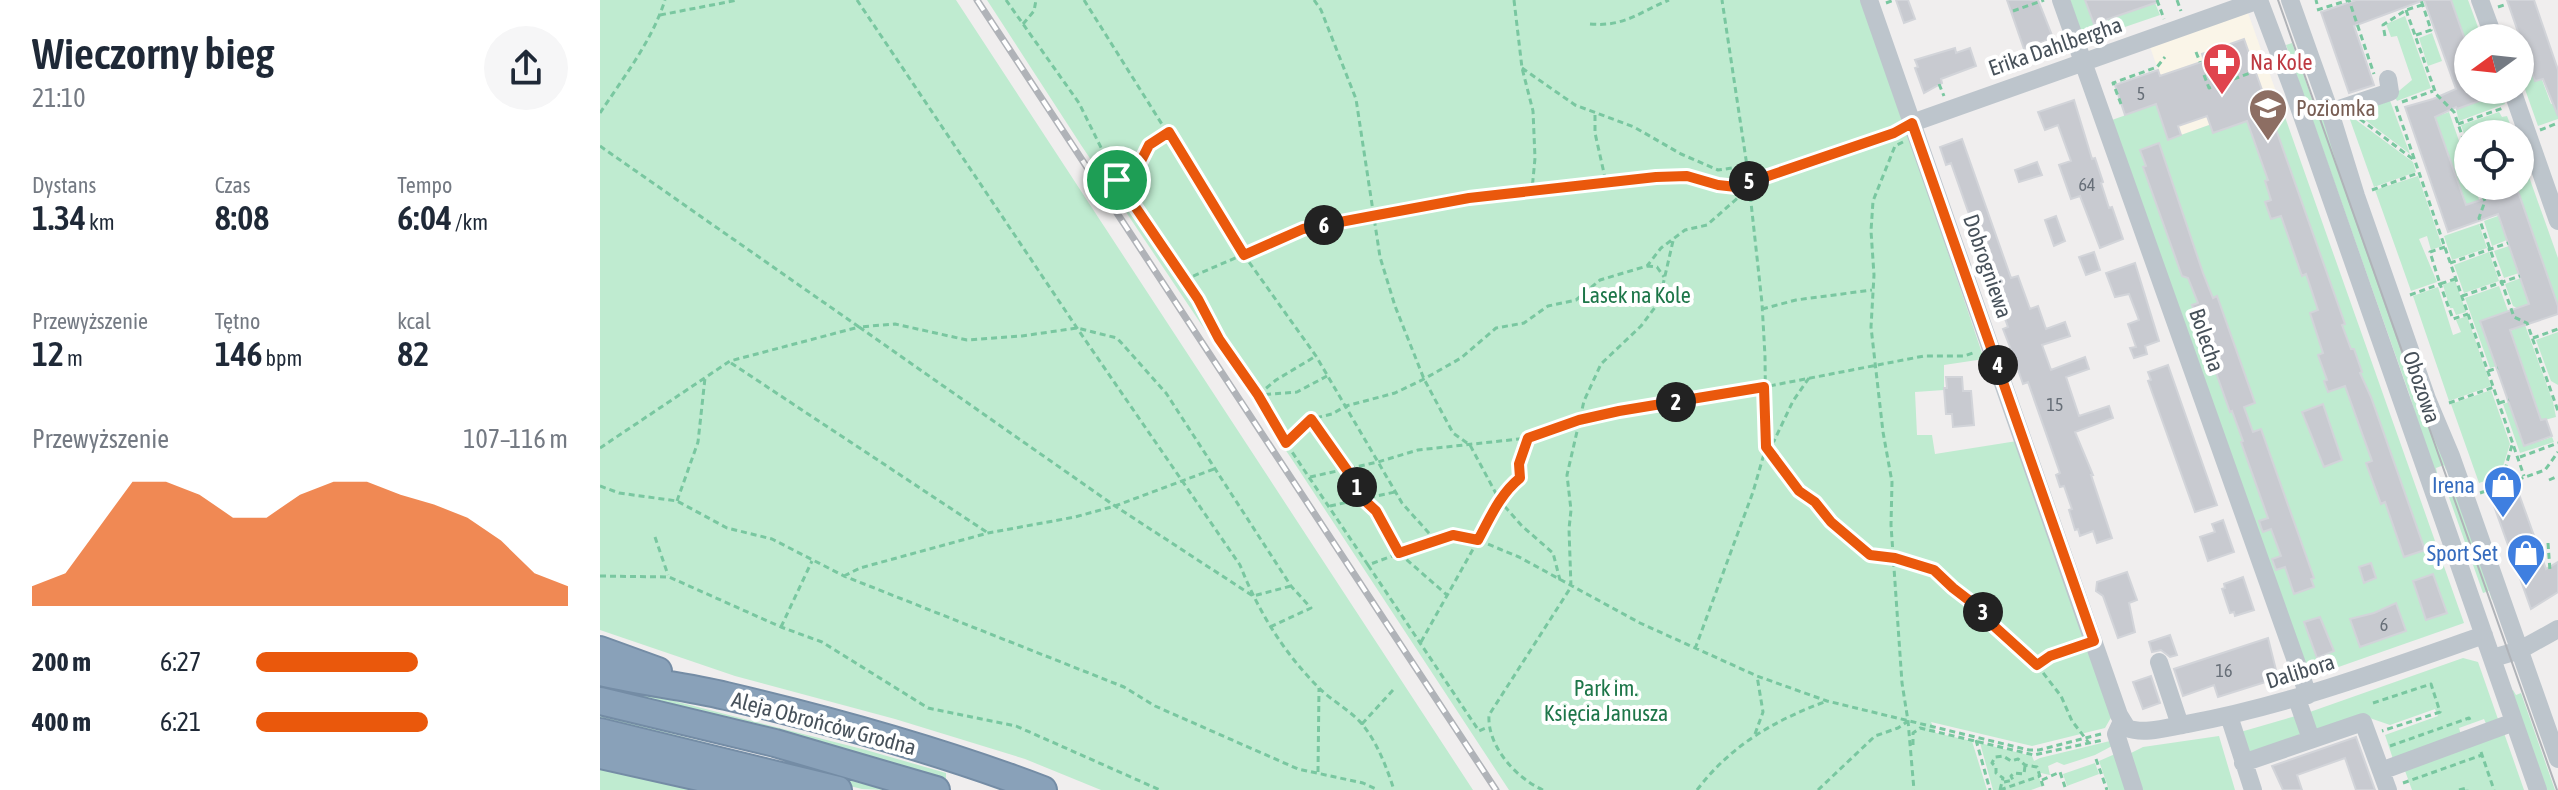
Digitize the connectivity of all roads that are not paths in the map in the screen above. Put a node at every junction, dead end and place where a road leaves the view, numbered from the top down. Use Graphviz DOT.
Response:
graph roads {
  1 [pos="1869,0"];
  2 [pos="2061,0"];
  3 [pos="2259,0"];
  4 [pos="2290,0"];
  5 [pos="2480,0"];
  6 [pos="2489,24"];
  7 [pos="2083,62"];
  8 [pos="2381,77"];
  9 [pos="2512,104"];
  10 [pos="2330,112"];
  11 [pos="1914,129"];
  12 [pos="2558,221"];
  13 [pos="2558,629"];
  14 [pos="2484,635"];
  15 [pos="600,650"];
  16 [pos="2520,650"];
  17 [pos="2493,658"];
  18 [pos="2159,662"];
  19 [pos="600,672"];
  20 [pos="725,696"];
  21 [pos="2302,697"];
  22 [pos="600,701"];
  23 [pos="2229,716"];
  24 [pos="2514,722"];
  25 [pos="2124,724"];
  26 [pos="2180,725"];
  27 [pos="600,732"];
  28 [pos="2311,739"];
  29 [pos="600,755"];
  30 [pos="2558,759"];
  31 [pos="2243,763"];
  32 [pos="2386,783"];
  33 [pos="777,790"];
  34 [pos="838,790"];
  35 [pos="936,790"];
  36 [pos="1043,790"];
  37 [pos="2134,790"];
  38 [pos="2253,790"];
  39 [pos="2538,790"];
  1 -- 11 [label="street, Dobrogniewa"];
  2 -- 7 [label="street, Bolecha"];
  3 -- 7 [label="street, Erika Dahlbergha"];
  3 -- 14 [label="street, Obozowa"];
  4 -- 10 [label="street, Obozowa"];
  5 -- 6 [label="street"];
  7 -- 11 [label="street, Erika Dahlbergha"];
  7 -- 21 [label="street, Bolecha"];
  8 -- 10 [label="street"];
  9 -- 12 [label="street"];
  10 -- 16 [label="street, Obozowa"];
  11 -- 25 [label="street, Dobrogniewa"];
  13 -- 16 [label="street"];
  14 -- 17 [label="street, Obozowa"];
  14 -- 21 [label="street, Dalibora"];
  15 -- 20 [label="highway"];
  16 -- 17 [label="street"];
  16 -- 30 [label="street, Obozowa"];
  17 -- 24 [label="street, Obozowa"];
  18 -- 26 [label="street"];
  19 -- 20 [label="highway, Aleja Obrońców Grodna"];
  20 -- 36 [label="highway, Aleja Obrońców Grodna"];
  21 -- 23 [label="street, Dalibora"];
  21 -- 28 [label="street, Bolecha"];
  22 -- 35 [label="highway, Aleja Obrońców Grodna"];
  23 -- 26 [label="street, Dalibora"];
  23 -- 31 [label="street"];
  24 -- 32 [label="street"];
  24 -- 39 [label="street, Obozowa"];
  25 -- 26 [label="street, Dalibora"];
  25 -- 37 [label="street"];
  27 -- 34 [label="highway"];
  28 -- 31 [label="street"];
  28 -- 32 [label="street"];
  29 -- 33 [label="highway"];
  31 -- 38 [label="street"];
}
